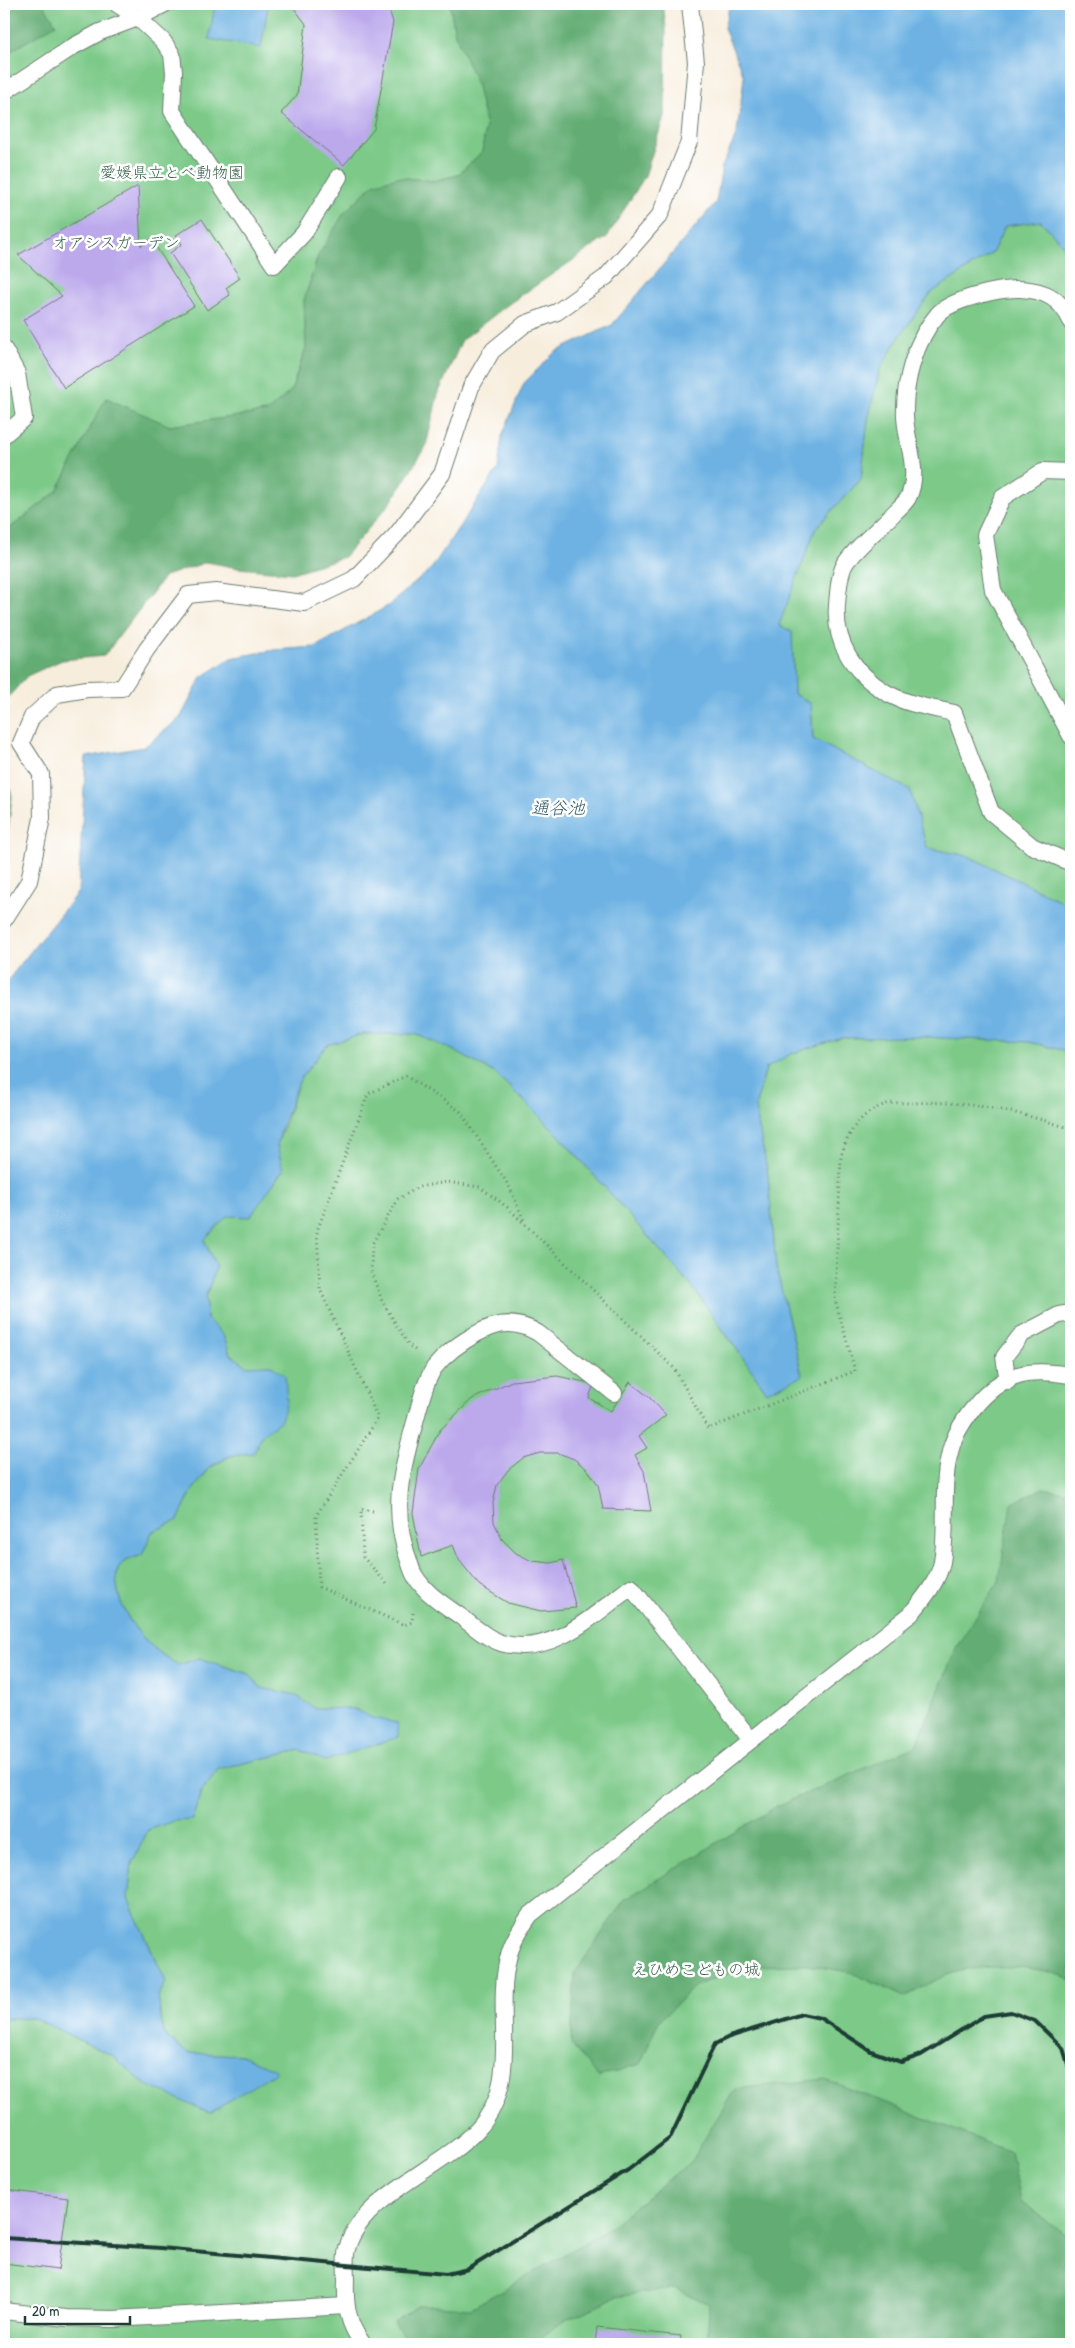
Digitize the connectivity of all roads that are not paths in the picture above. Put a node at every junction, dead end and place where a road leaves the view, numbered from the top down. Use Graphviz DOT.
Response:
graph roads {
  1 [pos="117,4"];
  2 [pos="165,4"];
  3 [pos="690,4"];
  4 [pos="138,18"];
  5 [pos="4,92"];
  6 [pos="339,177"];
  7 [pos="1071,321"];
  8 [pos="4,349"];
  9 [pos="4,435"];
  10 [pos="1071,472"];
  11 [pos="1071,736"];
  12 [pos="1071,863"];
  13 [pos="4,920"];
  14 [pos="1071,1313"];
  15 [pos="1071,1375"];
  16 [pos="1008,1380"];
  17 [pos="614,1393"];
  18 [pos="751,1740"];
  19 [pos="347,2306"];
  20 [pos="4,2311"];
  21 [pos="364,2344"];
  1 -- 4 [label="lane"];
  2 -- 4 [label="lane"];
  3 -- 13 [label="lane"];
  4 -- 5 [label="lane"];
  4 -- 6 [label="lane"];
  7 -- 12 [label="lane"];
  8 -- 9 [label="lane"];
  10 -- 11 [label="lane"];
  14 -- 16 [label="lane"];
  15 -- 16 [label="lane"];
  16 -- 18 [label="lane"];
  17 -- 18 [label="lane"];
  18 -- 19 [label="lane"];
  19 -- 20 [label="lane"];
  19 -- 21 [label="lane"];
}
